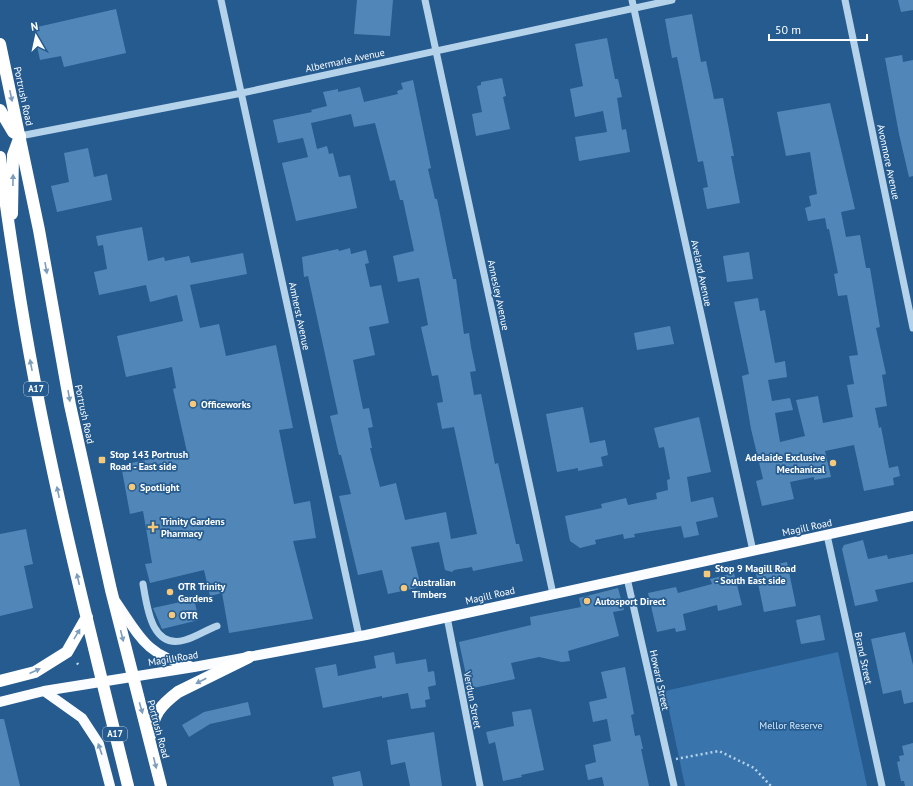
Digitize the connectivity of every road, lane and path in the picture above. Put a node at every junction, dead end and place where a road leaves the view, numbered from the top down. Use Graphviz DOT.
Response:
graph roads {
  1 [pos="221,0"];
  2 [pos="425,0"];
  3 [pos="632,0"];
  4 [pos="672,0"];
  5 [pos="845,0"];
  6 [pos="634,8"];
  7 [pos="0,44"];
  8 [pos="437,51"];
  9 [pos="242,92"];
  10 [pos="0,110"];
  11 [pos="20,136"];
  12 [pos="0,157"];
  13 [pos="2,191"];
  14 [pos="12,247"];
  15 [pos="913,328"];
  16 [pos="913,516"];
  17 [pos="827,535"];
  18 [pos="753,551"];
  19 [pos="628,578"];
  20 [pos="143,584"];
  21 [pos="553,594"];
  22 [pos="113,598"];
  23 [pos="87,617"];
  24 [pos="447,617"];
  25 [pos="217,626"];
  26 [pos="359,636"];
  27 [pos="249,657"];
  28 [pos="77,663"];
  29 [pos="80,667"];
  30 [pos="194,667"];
  31 [pos="132,677"];
  32 [pos="0,681"];
  33 [pos="102,681"];
  34 [pos="44,691"];
  35 [pos="0,702"];
  36 [pos="150,740"];
  37 [pos="668,760"];
  38 [pos="110,786"];
  39 [pos="128,786"];
  40 [pos="161,786"];
  41 [pos="480,786"];
  42 [pos="674,786"];
  43 [pos="771,786"];
  44 [pos="882,786"];
  1 -- 9 [label="street, Amherst Avenue"];
  2 -- 8 [label="street, Annesley Avenue"];
  3 -- 6 [label="street, Aveland Avenue"];
  4 -- 6 [label="street, Albermarle Avenue"];
  5 -- 15 [label="street, Avonmore Avenue"];
  6 -- 8 [label="street, Albermarle Avenue"];
  6 -- 18 [label="street, Aveland Avenue"];
  7 -- 11 [label="highway, Portrush Road, one-way"];
  8 -- 9 [label="street, Albermarle Avenue"];
  8 -- 21 [label="street, Annesley Avenue"];
  9 -- 11 [label="street, Albermarle Avenue"];
  9 -- 26 [label="street, Amherst Avenue"];
  10 -- 11 [label="highway"];
  14 -- 11 [label="highway, one-way"];
  11 -- 22 [label="highway, Portrush Road, one-way"];
  12 -- 13 [label="highway, A17"];
  13 -- 14 [label="highway, A17"];
  23 -- 14 [label="highway, A17, one-way"];
  16 -- 17 [label="main road, Magill Road"];
  17 -- 18 [label="main road, Magill Road"];
  17 -- 44 [label="street, Brand Street"];
  18 -- 19 [label="main road, Magill Road"];
  19 -- 21 [label="main road, Magill Road"];
  19 -- 37 [label="street, Howard Street"];
  20 -- 25 [label="street"];
  21 -- 24 [label="main road, Magill Road"];
  22 -- 30 [label="main road"];
  22 -- 31 [label="highway, Portrush Road, one-way"];
  32 -- 23 [label="highway, one-way"];
  23 -- 33 [label="highway, A17"];
  24 -- 26 [label="main road, Magill Road"];
  24 -- 41 [label="street, Verdun Street"];
  26 -- 27 [label="main road, Magill Road"];
  27 -- 30 [label="main road, Magill Road"];
  27 -- 36 [label="highway, one-way"];
  28 -- 29 [label="path"];
  30 -- 31 [label="main road, Magill Road"];
  31 -- 33 [label="main road, Magill Road"];
  31 -- 36 [label="highway, Portrush Road, one-way"];
  33 -- 34 [label="main road, Magill Road"];
  33 -- 39 [label="highway, A17"];
  34 -- 35 [label="main road, Magill Road"];
  38 -- 34 [label="main road, one-way"];
  36 -- 40 [label="highway, Portrush Road, one-way"];
  37 -- 42 [label="street, Howard Street"];
  37 -- 43 [label="path"];
}
